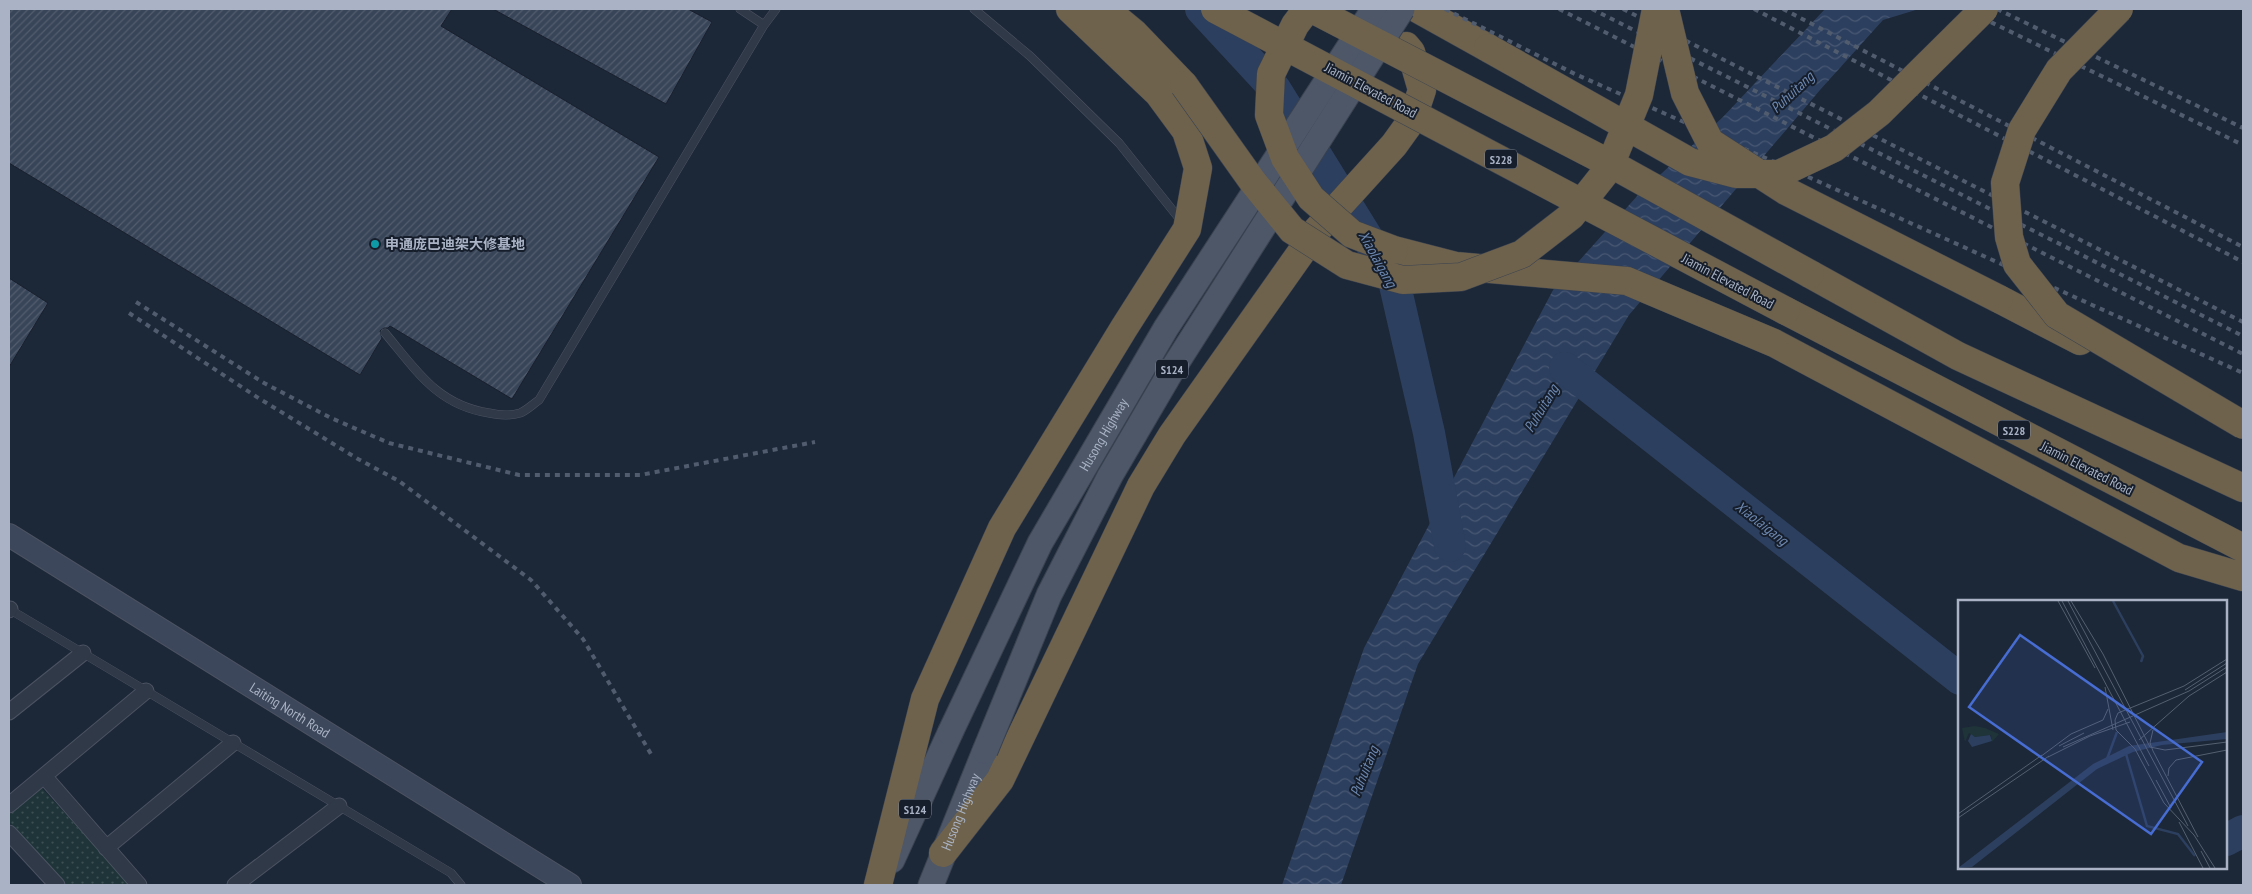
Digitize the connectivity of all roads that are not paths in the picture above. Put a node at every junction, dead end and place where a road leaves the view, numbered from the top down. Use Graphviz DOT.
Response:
graph roads {
  1 [pos="740,9"];
  2 [pos="776,9"];
  3 [pos="974,9"];
  4 [pos="1070,9"];
  5 [pos="1105,9"];
  6 [pos="1215,9"];
  7 [pos="1307,9"];
  8 [pos="1312,9"];
  9 [pos="1367,9"];
  10 [pos="1374,9"];
  11 [pos="1402,9"];
  12 [pos="1418,9"];
  13 [pos="1656,9"];
  14 [pos="1665,9"];
  15 [pos="1984,9"];
  16 [pos="2119,9"];
  17 [pos="764,25"];
  18 [pos="1187,228"];
  19 [pos="385,333"];
  20 [pos="2243,425"];
  21 [pos="2243,488"];
  22 [pos="9,535"];
  23 [pos="2243,548"];
  24 [pos="2243,577"];
  25 [pos="9,609"];
  26 [pos="82,653"];
  27 [pos="146,691"];
  28 [pos="9,712"];
  29 [pos="232,743"];
  30 [pos="44,776"];
  31 [pos="9,805"];
  32 [pos="340,806"];
  33 [pos="9,833"];
  34 [pos="106,848"];
  35 [pos="943,853"];
  36 [pos="57,885"];
  37 [pos="139,885"];
  38 [pos="235,885"];
  39 [pos="461,885"];
  40 [pos="570,885"];
  41 [pos="880,885"];
  42 [pos="931,885"];
  1 -- 17 [label="lane"];
  2 -- 17 [label="lane"];
  3 -- 18 [label="lane"];
  4 -- 18 [label="highway"];
  5 -- 13 [label="highway, bridge"];
  6 -- 23 [label="highway, Jiamin Elevated Road / S228, bridge"];
  7 -- 24 [label="highway, bridge"];
  8 -- 21 [label="highway, bridge"];
  9 -- 35 [label="highway"];
  10 -- 41 [label="main road, Husong Highway / S124, bridge"];
  11 -- 35 [label="main road, Husong Highway / S124, bridge"];
  12 -- 15 [label="highway, bridge"];
  14 -- 20 [label="highway, bridge"];
  16 -- 20 [label="highway, bridge"];
  17 -- 19 [label="lane"];
  18 -- 41 [label="highway"];
  22 -- 40 [label="street, Laiting North Road"];
  25 -- 26 [label="lane"];
  26 -- 27 [label="lane"];
  26 -- 28 [label="street"];
  27 -- 29 [label="lane"];
  27 -- 30 [label="street"];
  29 -- 32 [label="lane"];
  29 -- 34 [label="street"];
  30 -- 31 [label="street"];
  30 -- 34 [label="street"];
  32 -- 38 [label="street"];
  32 -- 39 [label="lane"];
  33 -- 36 [label="street"];
  34 -- 37 [label="street"];
  35 -- 42 [label="main road, Husong Highway / S124"];
}
